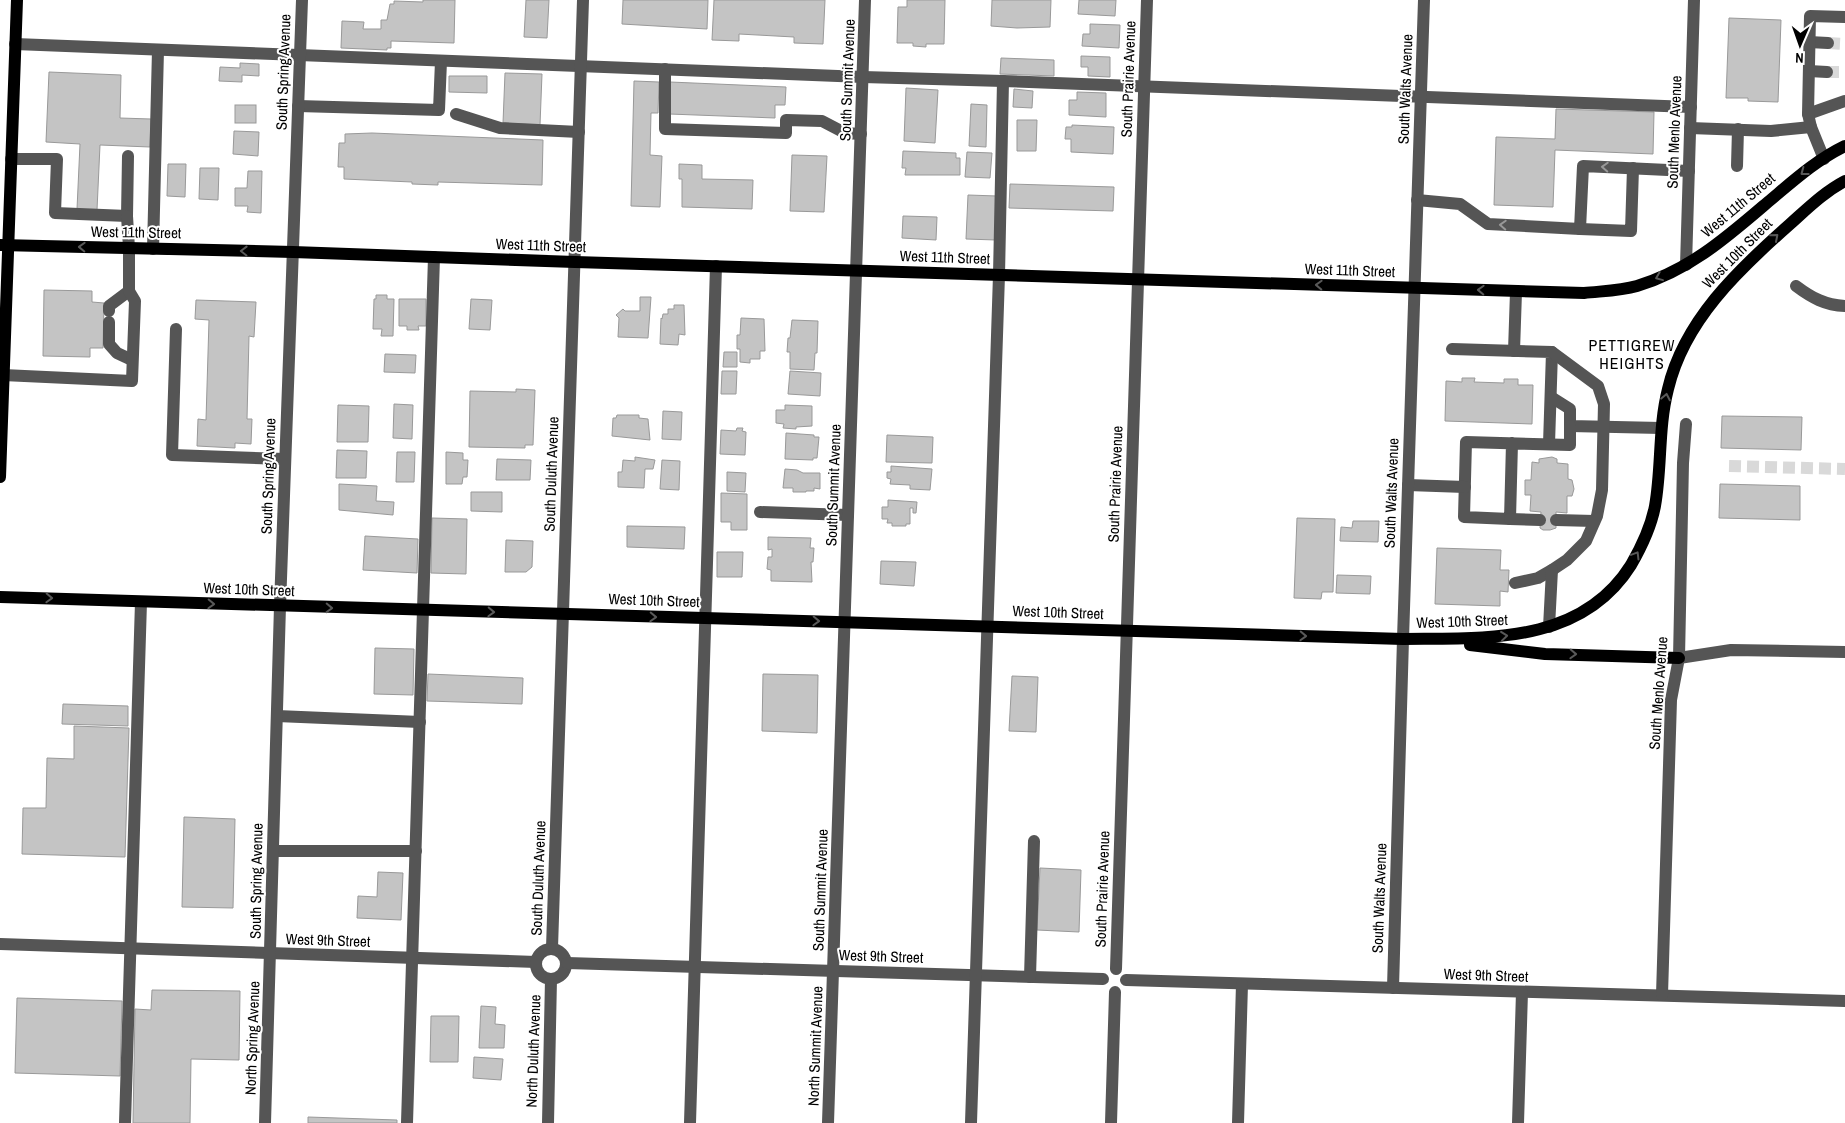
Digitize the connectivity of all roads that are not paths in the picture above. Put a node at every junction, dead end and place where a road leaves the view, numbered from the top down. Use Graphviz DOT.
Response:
graph roads {
  1 [pos="16,0"];
  2 [pos="302,0"];
  3 [pos="583,0"];
  4 [pos="865,0"];
  5 [pos="1147,0"];
  6 [pos="1424,0"];
  7 [pos="1694,0"];
  8 [pos="1845,17"];
  9 [pos="1809,42"];
  10 [pos="1828,43"];
  11 [pos="15,44"];
  12 [pos="158,50"];
  13 [pos="300,56"];
  14 [pos="441,61"];
  15 [pos="581,66"];
  16 [pos="665,69"];
  17 [pos="1808,72"];
  18 [pos="1827,72"];
  19 [pos="863,77"];
  20 [pos="1003,81"];
  21 [pos="1144,87"];
  22 [pos="1420,97"];
  23 [pos="1845,101"];
  24 [pos="298,106"];
  25 [pos="1691,107"];
  26 [pos="456,114"];
  27 [pos="1808,114"];
  28 [pos="1811,127"];
  29 [pos="1690,128"];
  30 [pos="1738,129"];
  31 [pos="579,132"];
  32 [pos="861,134"];
  33 [pos="1845,146"];
  34 [pos="128,156"];
  35 [pos="1824,159"];
  36 [pos="11,160"];
  37 [pos="1737,166"];
  38 [pos="1632,168"];
  39 [pos="1689,171"];
  40 [pos="1845,181"];
  41 [pos="1417,200"];
  42 [pos="128,216"];
  43 [pos="1580,229"];
  44 [pos="4,245"];
  45 [pos="130,248"];
  46 [pos="154,249"];
  47 [pos="293,252"];
  48 [pos="434,257"];
  49 [pos="575,262"];
  50 [pos="1686,265"];
  51 [pos="716,266"];
  52 [pos="856,271"];
  53 [pos="999,275"];
  54 [pos="1138,280"];
  55 [pos="1796,286"];
  56 [pos="1414,288"];
  57 [pos="128,291"];
  58 [pos="1516,292"];
  59 [pos="1845,306"];
  60 [pos="176,330"];
  61 [pos="1452,348"];
  62 [pos="1514,351"];
  63 [pos="1552,352"];
  64 [pos="132,360"];
  65 [pos="3,374"];
  66 [pos="1551,397"];
  67 [pos="1686,424"];
  68 [pos="1570,426"];
  69 [pos="1603,427"];
  70 [pos="1661,428"];
  71 [pos="1512,443"];
  72 [pos="1549,444"];
  73 [pos="0,447"];
  74 [pos="285,459"];
  75 [pos="0,477"];
  76 [pos="1408,485"];
  77 [pos="1465,487"];
  78 [pos="760,512"];
  79 [pos="848,515"];
  80 [pos="1510,518"];
  81 [pos="1540,520"];
  82 [pos="1556,520"];
  83 [pos="1594,521"];
  84 [pos="1552,570"];
  85 [pos="1515,583"];
  86 [pos="0,597"];
  87 [pos="141,602"];
  88 [pos="280,606"];
  89 [pos="424,610"];
  90 [pos="563,614"];
  91 [pos="706,618"];
  92 [pos="844,622"];
  93 [pos="987,626"];
  94 [pos="1549,627"];
  95 [pos="1126,630"];
  96 [pos="1402,639"];
  97 [pos="1845,652"];
  98 [pos="1679,658"];
  99 [pos="277,716"];
  100 [pos="420,722"];
  101 [pos="1034,841"];
  102 [pos="274,851"];
  103 [pos="416,851"];
  104 [pos="0,944"];
  105 [pos="552,948"];
  106 [pos="131,949"];
  107 [pos="271,954"];
  108 [pos="412,959"];
  109 [pos="536,962"];
  110 [pos="567,963"];
  111 [pos="695,967"];
  112 [pos="1116,969"];
  113 [pos="834,971"];
  114 [pos="976,976"];
  115 [pos="1030,977"];
  116 [pos="552,979"];
  117 [pos="1104,979"];
  118 [pos="1126,980"];
  119 [pos="1242,984"];
  120 [pos="1393,988"];
  121 [pos="1115,992"];
  122 [pos="1522,992"];
  123 [pos="1662,995"];
  124 [pos="1845,1001"];
  125 [pos="125,1123"];
  126 [pos="265,1123"];
  127 [pos="407,1123"];
  128 [pos="548,1123"];
  129 [pos="690,1123"];
  130 [pos="828,1123"];
  131 [pos="972,1123"];
  132 [pos="1111,1123"];
  133 [pos="1238,1123"];
  134 [pos="1518,1123"];
  1 -- 11 [label="main road"];
  2 -- 13 [label="street, South Spring Avenue"];
  3 -- 15 [label="street, South Duluth Avenue"];
  4 -- 19 [label="street, South Summit Avenue"];
  5 -- 21 [label="street, South Prairie Avenue"];
  6 -- 22 [label="street, South Walts Avenue"];
  7 -- 25 [label="street, South Menlo Avenue"];
  8 -- 9 [label="street"];
  9 -- 10 [label="street"];
  9 -- 17 [label="street"];
  11 -- 12 [label="street"];
  11 -- 36 [label="main road"];
  12 -- 13 [label="street"];
  12 -- 46 [label="street"];
  13 -- 14 [label="street"];
  13 -- 24 [label="street, South Spring Avenue"];
  14 -- 15 [label="street"];
  14 -- 24 [label="street"];
  15 -- 16 [label="street"];
  15 -- 31 [label="street, South Duluth Avenue"];
  16 -- 19 [label="street"];
  16 -- 32 [label="street"];
  17 -- 18 [label="street"];
  17 -- 27 [label="street"];
  19 -- 20 [label="street"];
  19 -- 32 [label="street, South Summit Avenue"];
  20 -- 21 [label="street"];
  20 -- 53 [label="street"];
  21 -- 22 [label="street"];
  21 -- 54 [label="street, South Prairie Avenue"];
  22 -- 25 [label="street"];
  22 -- 41 [label="street, South Walts Avenue"];
  23 -- 27 [label="street"];
  24 -- 47 [label="street, South Spring Avenue"];
  25 -- 29 [label="street, South Menlo Avenue"];
  26 -- 31 [label="street"];
  27 -- 28 [label="street"];
  28 -- 30 [label="street"];
  28 -- 35 [label="street"];
  29 -- 30 [label="street"];
  29 -- 39 [label="street, South Menlo Avenue"];
  30 -- 37 [label="street"];
  31 -- 49 [label="street, South Duluth Avenue"];
  32 -- 52 [label="street, South Summit Avenue"];
  33 -- 35 [label="main road, West 11th Street"];
  34 -- 42 [label="street"];
  35 -- 50 [label="main road, West 11th Street, one-way"];
  36 -- 42 [label="street"];
  36 -- 44 [label="main road"];
  38 -- 39 [label="street"];
  38 -- 43 [label="street"];
  38 -- 43 [label="street, one-way"];
  39 -- 50 [label="street, South Menlo Avenue"];
  70 -- 40 [label="main road, West 10th Street, one-way"];
  43 -- 41 [label="street, one-way"];
  41 -- 56 [label="street, South Walts Avenue"];
  42 -- 45 [label="street"];
  45 -- 44 [label="main road, West 11th Street, one-way"];
  44 -- 65 [label="main road"];
  45 -- 46 [label="main road, West 11th Street"];
  45 -- 57 [label="street"];
  47 -- 46 [label="main road, West 11th Street, one-way"];
  47 -- 48 [label="main road, West 11th Street"];
  47 -- 74 [label="street, South Spring Avenue"];
  48 -- 49 [label="main road, West 11th Street"];
  48 -- 89 [label="street"];
  49 -- 51 [label="main road, West 11th Street"];
  49 -- 90 [label="street, South Duluth Avenue"];
  50 -- 58 [label="main road, West 11th Street, one-way"];
  51 -- 52 [label="main road, West 11th Street"];
  51 -- 91 [label="street"];
  52 -- 53 [label="main road, West 11th Street"];
  52 -- 79 [label="street, South Summit Avenue"];
  53 -- 54 [label="main road, West 11th Street"];
  53 -- 93 [label="street"];
  56 -- 54 [label="main road, West 11th Street, one-way"];
  54 -- 95 [label="street, South Prairie Avenue"];
  55 -- 59 [label="street"];
  58 -- 56 [label="main road, West 11th Street, one-way"];
  56 -- 76 [label="street, South Walts Avenue"];
  57 -- 64 [label="street"];
  57 -- 64 [label="street"];
  58 -- 62 [label="street"];
  60 -- 74 [label="street"];
  61 -- 62 [label="street"];
  62 -- 63 [label="street"];
  63 -- 66 [label="street"];
  63 -- 69 [label="street"];
  64 -- 65 [label="street"];
  65 -- 73 [label="main road"];
  66 -- 68 [label="street"];
  66 -- 72 [label="street"];
  67 -- 98 [label="street, South Menlo Avenue"];
  68 -- 69 [label="street"];
  68 -- 72 [label="street"];
  69 -- 70 [label="street"];
  69 -- 83 [label="street"];
  94 -- 70 [label="main road, West 10th Street, one-way"];
  71 -- 72 [label="street"];
  71 -- 77 [label="street"];
  71 -- 80 [label="street"];
  73 -- 75 [label="main road"];
  74 -- 88 [label="street, South Spring Avenue"];
  76 -- 77 [label="street"];
  76 -- 96 [label="street, South Walts Avenue"];
  77 -- 80 [label="street"];
  78 -- 79 [label="street"];
  79 -- 92 [label="street, South Summit Avenue"];
  80 -- 81 [label="street"];
  82 -- 83 [label="street"];
  83 -- 84 [label="street"];
  84 -- 85 [label="street"];
  84 -- 94 [label="street"];
  86 -- 87 [label="main road, West 10th Street, one-way"];
  87 -- 88 [label="main road, West 10th Street, one-way"];
  87 -- 106 [label="street"];
  88 -- 89 [label="main road, West 10th Street, one-way"];
  88 -- 99 [label="street, South Spring Avenue"];
  89 -- 90 [label="main road, West 10th Street, one-way"];
  89 -- 100 [label="street"];
  90 -- 91 [label="main road, West 10th Street, one-way"];
  90 -- 105 [label="street, South Duluth Avenue"];
  91 -- 92 [label="main road, West 10th Street, one-way"];
  91 -- 111 [label="street"];
  92 -- 93 [label="main road, West 10th Street"];
  92 -- 113 [label="street, South Summit Avenue"];
  93 -- 95 [label="main road, West 10th Street"];
  93 -- 114 [label="street"];
  96 -- 94 [label="main road, West 10th Street, one-way"];
  95 -- 96 [label="main road, West 10th Street, one-way"];
  95 -- 112 [label="street, South Prairie Avenue"];
  96 -- 98 [label="main road, one-way"];
  96 -- 120 [label="street, South Walts Avenue"];
  97 -- 98 [label="street"];
  98 -- 123 [label="street, South Menlo Avenue"];
  99 -- 100 [label="street"];
  99 -- 102 [label="street, South Spring Avenue"];
  100 -- 103 [label="street"];
  101 -- 115 [label="street"];
  102 -- 103 [label="street"];
  102 -- 107 [label="street, South Spring Avenue"];
  103 -- 108 [label="street"];
  104 -- 106 [label="street, West 9th Street"];
  105 -- 109 [label="street"];
  105 -- 110 [label="street"];
  106 -- 107 [label="street, West 9th Street"];
  106 -- 125 [label="street"];
  107 -- 108 [label="street, West 9th Street"];
  107 -- 126 [label="street, North Spring Avenue"];
  108 -- 109 [label="street, West 9th Street"];
  108 -- 127 [label="street"];
  109 -- 116 [label="street"];
  110 -- 111 [label="street, West 9th Street"];
  110 -- 116 [label="street"];
  111 -- 113 [label="street, West 9th Street"];
  111 -- 129 [label="street"];
  112 -- 117 [label="street, South Prairie Avenue"];
  112 -- 118 [label="street, South Prairie Avenue"];
  113 -- 114 [label="street, West 9th Street"];
  113 -- 130 [label="street, North Summit Avenue"];
  114 -- 115 [label="street, West 9th Street"];
  114 -- 131 [label="street"];
  115 -- 117 [label="street, West 9th Street"];
  116 -- 128 [label="street, North Duluth Avenue"];
  117 -- 121 [label="street"];
  118 -- 119 [label="street, West 9th Street"];
  118 -- 121 [label="street"];
  119 -- 120 [label="street, West 9th Street"];
  119 -- 133 [label="street"];
  120 -- 122 [label="street, West 9th Street"];
  121 -- 132 [label="street"];
  122 -- 123 [label="street, West 9th Street"];
  122 -- 134 [label="street"];
  123 -- 124 [label="street, West 9th Street"];
}
